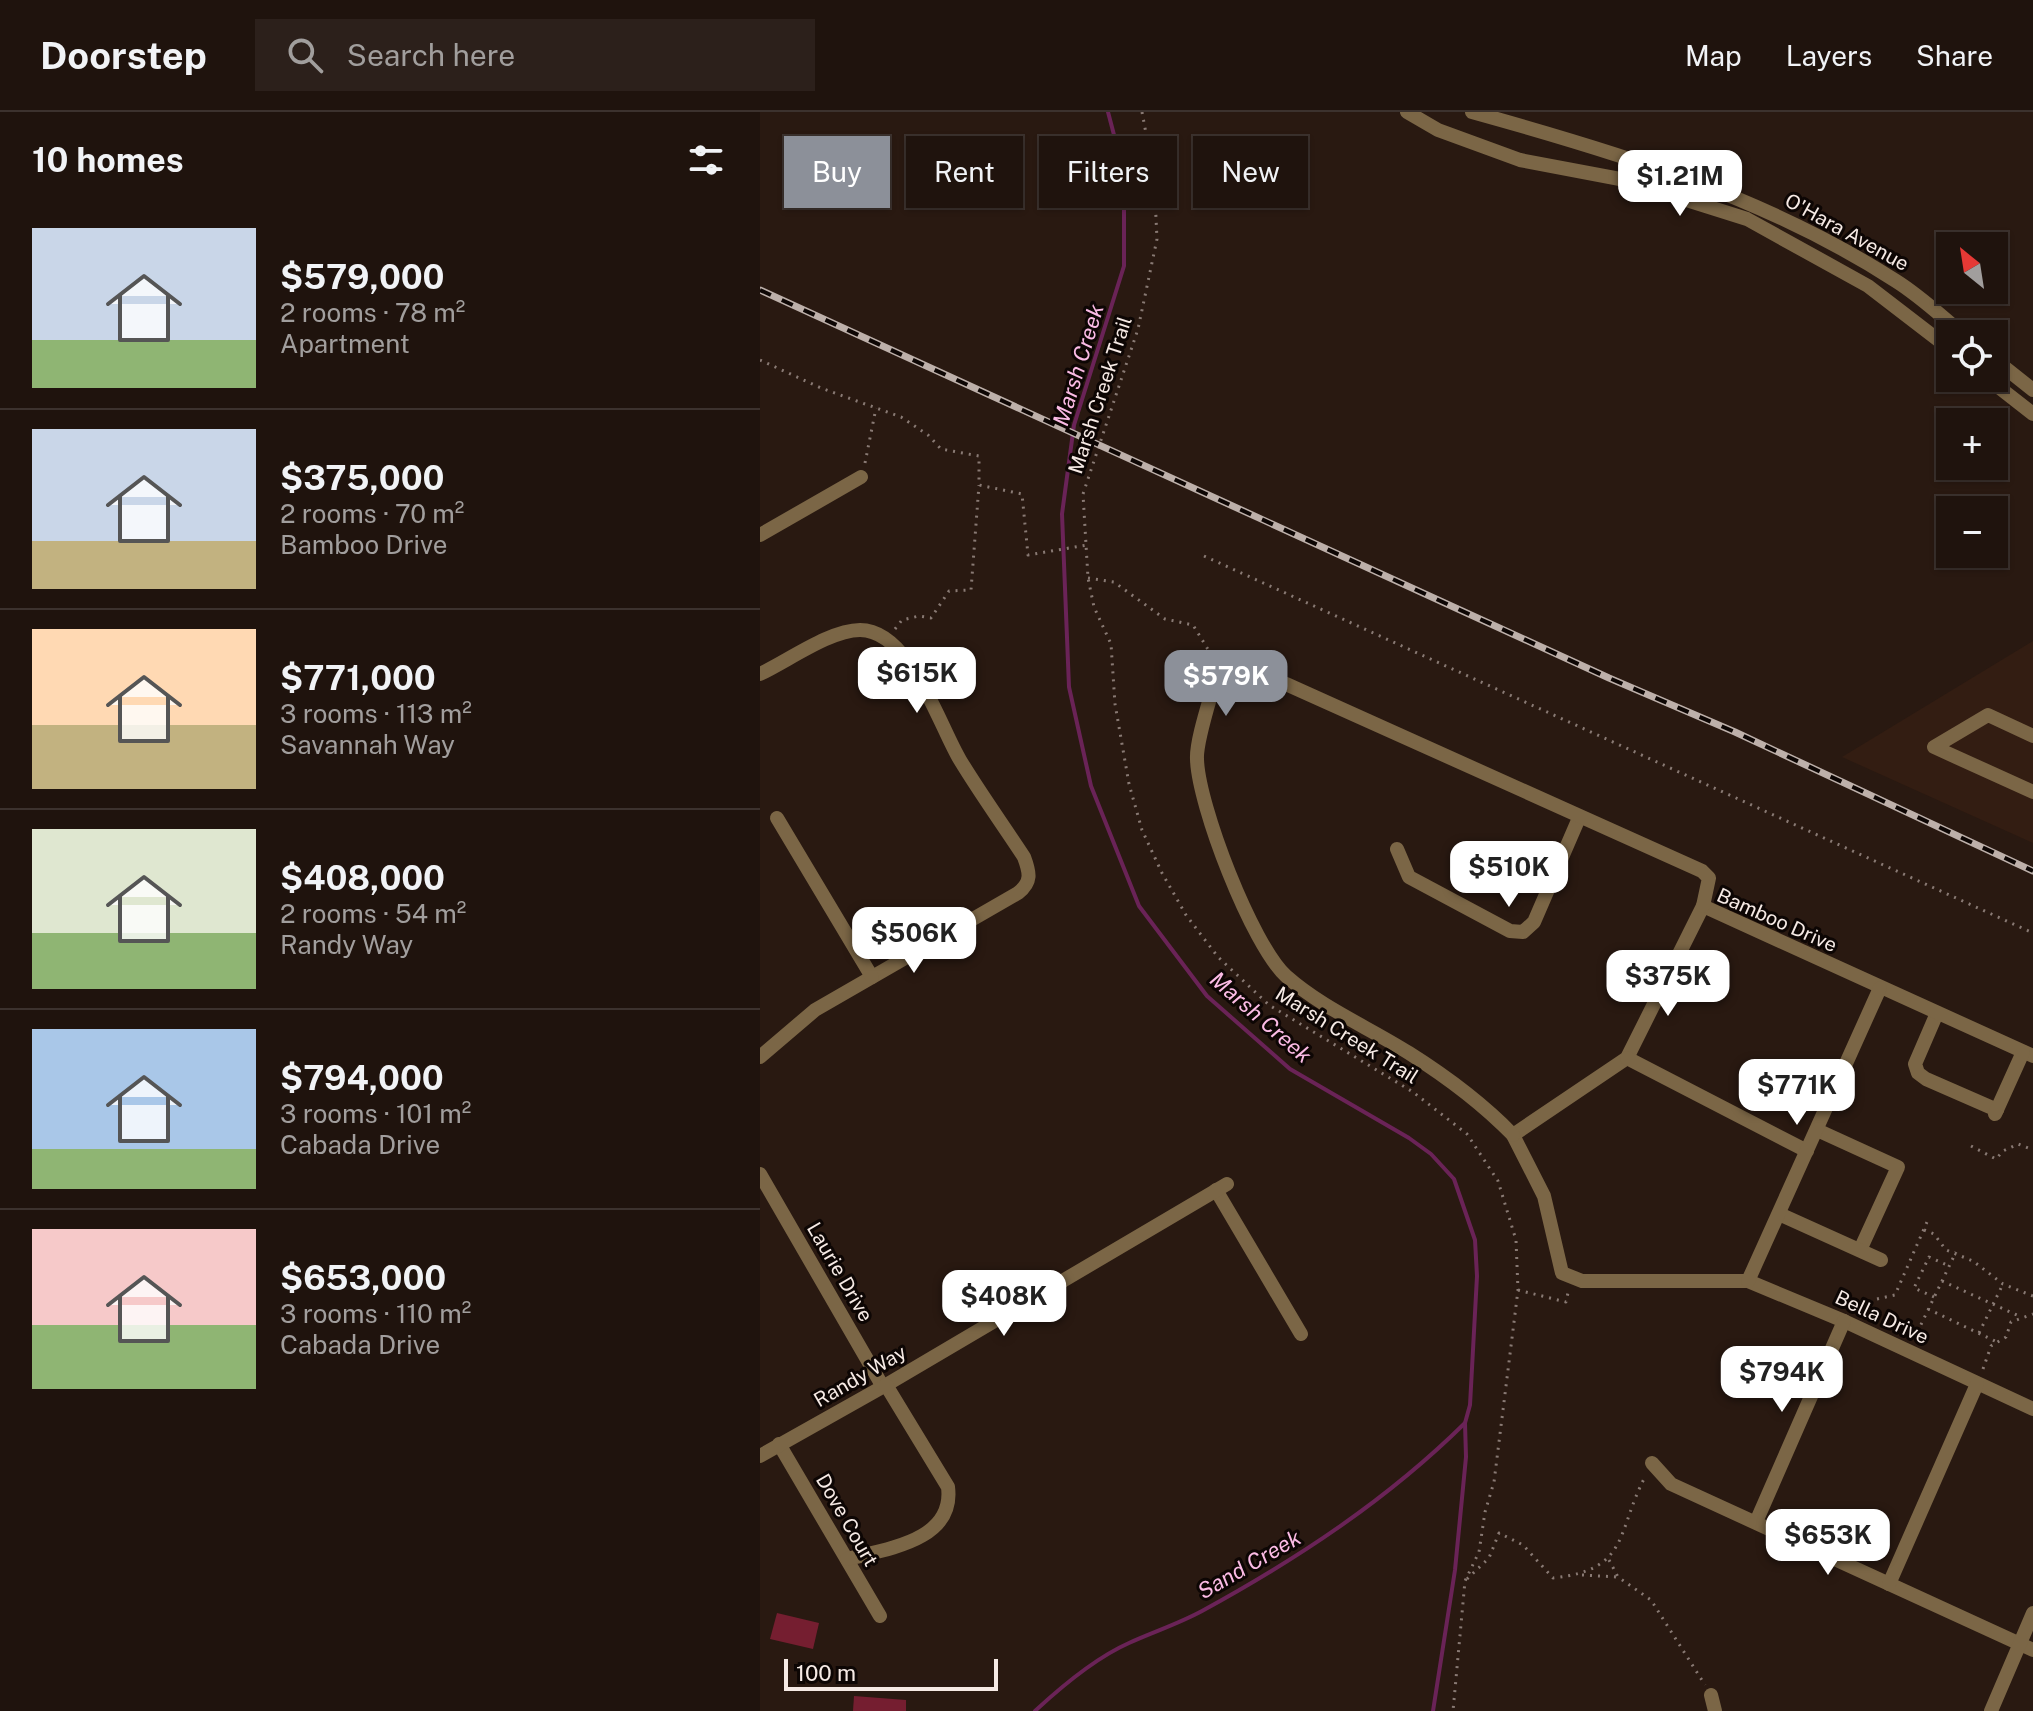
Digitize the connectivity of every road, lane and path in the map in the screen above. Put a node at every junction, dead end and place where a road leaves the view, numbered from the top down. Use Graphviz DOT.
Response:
graph roads {
  1 [pos="1142,112"];
  2 [pos="1407,112"];
  3 [pos="1472,112"];
  4 [pos="1946,320"];
  5 [pos="1936,338"];
  6 [pos="760,360"];
  7 [pos="2008,370"];
  8 [pos="2033,390"];
  9 [pos="2005,392"];
  10 [pos="876,408"];
  11 [pos="2033,414"];
  12 [pos="861,477"];
  13 [pos="979,485"];
  14 [pos="760,535"];
  15 [pos="1087,545"];
  16 [pos="1204,556"];
  17 [pos="1088,578"];
  18 [pos="886,641"];
  19 [pos="760,674"];
  20 [pos="1223,674"];
  21 [pos="2033,736"];
  22 [pos="2033,792"];
  23 [pos="777,818"];
  24 [pos="1579,818"];
  25 [pos="1397,849"];
  26 [pos="1703,906"];
  27 [pos="2033,933"];
  28 [pos="872,977"];
  29 [pos="1880,988"];
  30 [pos="1937,1013"];
  31 [pos="2028,1054"];
  32 [pos="760,1057"];
  33 [pos="1627,1058"];
  34 [pos="1817,1130"];
  35 [pos="1513,1135"];
  36 [pos="1971,1146"];
  37 [pos="2033,1150"];
  38 [pos="1807,1151"];
  39 [pos="761,1176"];
  40 [pos="1779,1214"];
  41 [pos="1927,1222"];
  42 [pos="1924,1230"];
  43 [pos="1860,1250"];
  44 [pos="1956,1252"];
  45 [pos="1881,1260"];
  46 [pos="1949,1266"];
  47 [pos="1572,1277"];
  48 [pos="1748,1281"];
  49 [pos="1942,1281"];
  50 [pos="2003,1284"];
  51 [pos="1518,1290"];
  52 [pos="2033,1296"];
  53 [pos="1934,1297"];
  54 [pos="1993,1305"];
  55 [pos="1928,1309"];
  56 [pos="2033,1314"];
  57 [pos="2020,1317"];
  58 [pos="1850,1324"];
  59 [pos="1979,1333"];
  60 [pos="1301,1334"];
  61 [pos="1997,1342"];
  62 [pos="1908,1351"];
  63 [pos="1977,1384"];
  64 [pos="885,1386"];
  65 [pos="2033,1409"];
  66 [pos="779,1444"];
  67 [pos="760,1456"];
  68 [pos="1652,1463"];
  69 [pos="1756,1522"];
  70 [pos="847,1559"];
  71 [pos="1609,1560"];
  72 [pos="1582,1575"];
  73 [pos="1618,1577"];
  74 [pos="1465,1581"];
  75 [pos="1889,1584"];
  76 [pos="2033,1613"];
  77 [pos="880,1616"];
  78 [pos="2026,1647"];
  79 [pos="1711,1695"];
  80 [pos="1453,1711"];
  81 [pos="1715,1711"];
  82 [pos="1991,1711"];
  1 -- 15 [label="path, Marsh Creek Trail"];
  2 -- 5 [label="street, O'Hara Avenue"];
  3 -- 4 [label="street, O'Hara Avenue"];
  6 -- 10 [label="path"];
  7 -- 8 [label="street"];
  9 -- 11 [label="street"];
  10 -- 12 [label="path"];
  10 -- 13 [label="path"];
  12 -- 14 [label="street"];
  13 -- 15 [label="path"];
  13 -- 18 [label="path"];
  15 -- 17 [label="path, Marsh Creek Trail"];
  16 -- 27 [label="path"];
  17 -- 20 [label="path"];
  17 -- 51 [label="path, Marsh Creek Trail"];
  18 -- 19 [label="street"];
  18 -- 28 [label="street"];
  20 -- 24 [label="street"];
  20 -- 35 [label="street"];
  21 -- 22 [label="street"];
  23 -- 28 [label="street"];
  24 -- 25 [label="street"];
  24 -- 26 [label="street"];
  26 -- 29 [label="street, Bamboo Drive"];
  26 -- 33 [label="street, Bamboo Drive"];
  28 -- 32 [label="street"];
  29 -- 30 [label="street, Bamboo Drive"];
  29 -- 34 [label="street"];
  30 -- 31 [label="street, Bamboo Drive"];
  30 -- 31 [label="street"];
  33 -- 35 [label="street, Bamboo Drive"];
  33 -- 38 [label="street"];
  34 -- 38 [label="street"];
  34 -- 43 [label="street"];
  35 -- 47 [label="street"];
  36 -- 37 [label="path"];
  38 -- 40 [label="street"];
  39 -- 64 [label="street, Laurie Drive"];
  40 -- 43 [label="street"];
  40 -- 48 [label="street"];
  41 -- 42 [label="path"];
  42 -- 44 [label="path"];
  42 -- 58 [label="path"];
  43 -- 45 [label="street"];
  44 -- 46 [label="path"];
  44 -- 50 [label="path"];
  46 -- 49 [label="path"];
  46 -- 53 [label="path"];
  47 -- 48 [label="street, Bella Drive"];
  47 -- 51 [label="path"];
  48 -- 58 [label="street, Bella Drive"];
  49 -- 53 [label="path"];
  49 -- 54 [label="path"];
  50 -- 52 [label="path"];
  50 -- 54 [label="path"];
  51 -- 74 [label="path, Marsh Creek Trail"];
  53 -- 55 [label="path"];
  54 -- 57 [label="path"];
  54 -- 59 [label="path"];
  55 -- 59 [label="path"];
  55 -- 62 [label="path"];
  56 -- 57 [label="path"];
  57 -- 61 [label="path"];
  58 -- 62 [label="street, Bella Drive"];
  58 -- 69 [label="street"];
  59 -- 61 [label="path"];
  60 -- 64 [label="street, Randy Way"];
  61 -- 63 [label="path"];
  62 -- 63 [label="street, Bella Drive"];
  63 -- 65 [label="street, Bella Drive"];
  63 -- 75 [label="street"];
  64 -- 66 [label="street, Randy Way"];
  64 -- 70 [label="street, Laurie Drive"];
  66 -- 67 [label="street, Randy Way"];
  66 -- 70 [label="street, Dove Court"];
  68 -- 69 [label="street"];
  68 -- 71 [label="path"];
  69 -- 75 [label="street"];
  70 -- 77 [label="street, Dove Court"];
  71 -- 72 [label="path"];
  71 -- 73 [label="path"];
  72 -- 73 [label="path"];
  72 -- 74 [label="path"];
  73 -- 79 [label="path"];
  74 -- 80 [label="path, Marsh Creek Trail"];
  75 -- 78 [label="street"];
  76 -- 78 [label="street"];
  78 -- 82 [label="street"];
  79 -- 81 [label="street"];
}
